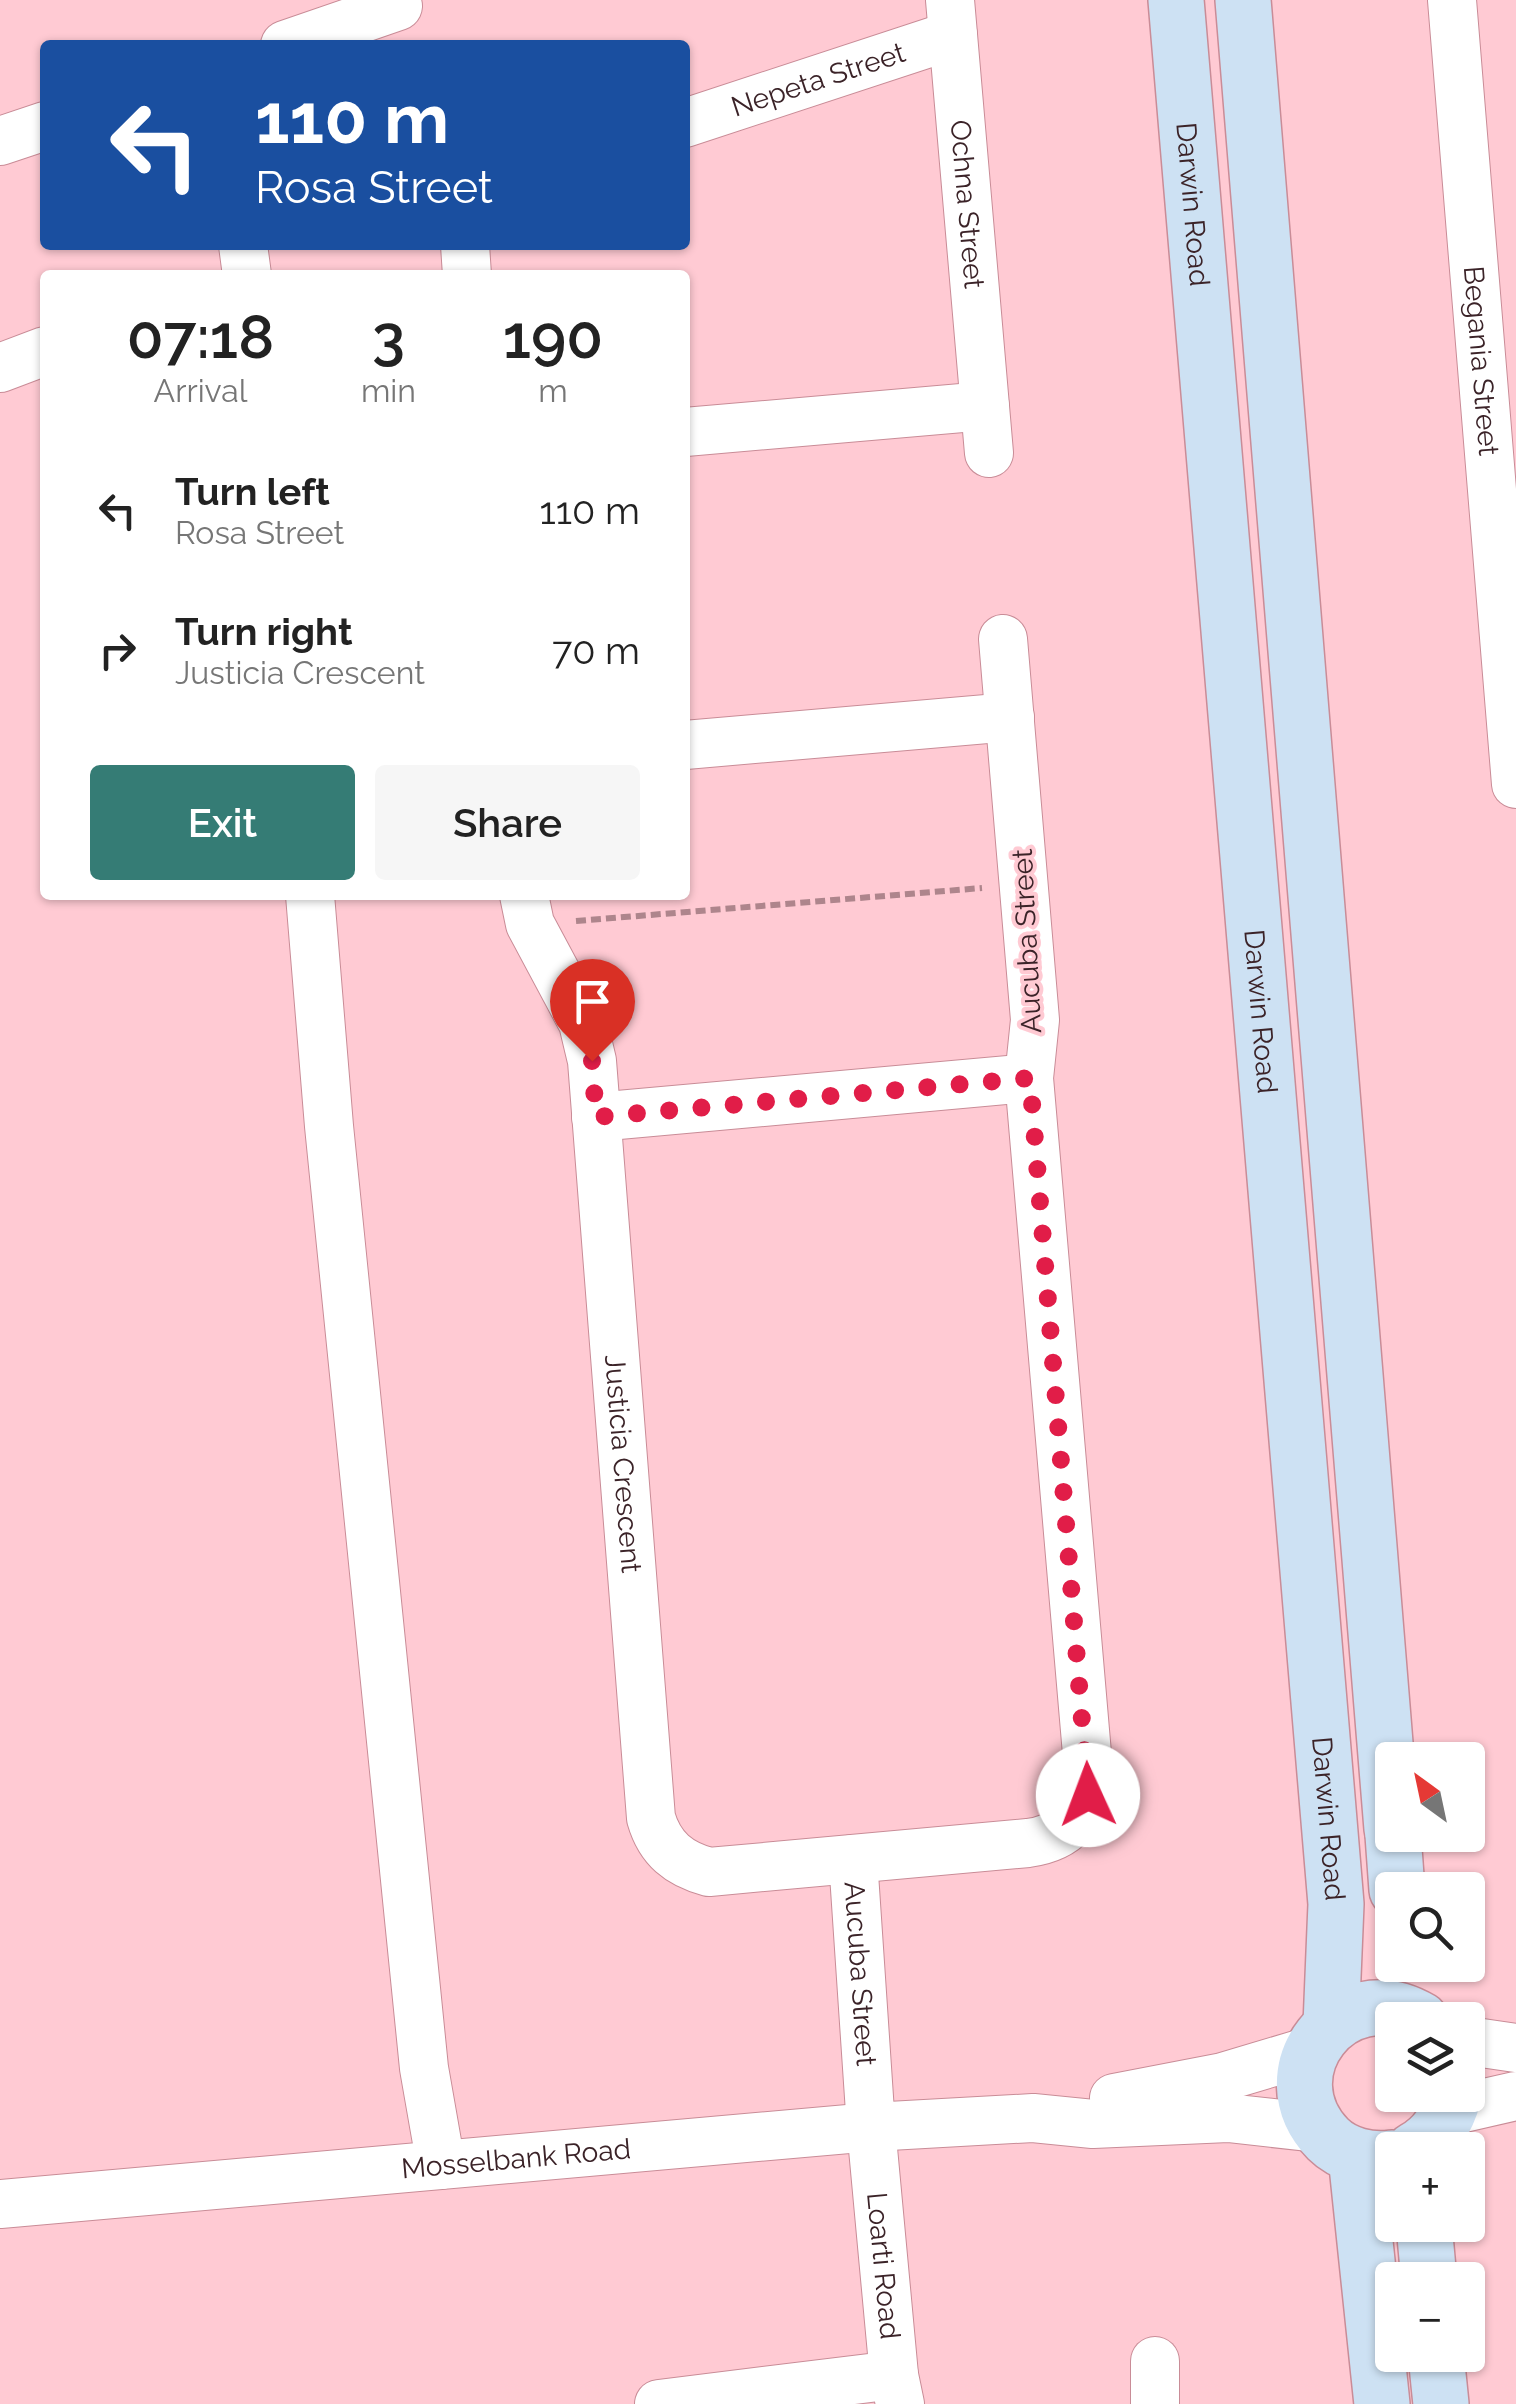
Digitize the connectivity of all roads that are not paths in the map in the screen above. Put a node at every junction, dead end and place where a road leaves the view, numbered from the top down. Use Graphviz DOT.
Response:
graph roads {
  1 [pos="1176,0"];
  2 [pos="1243,0"];
  3 [pos="1452,0"];
  4 [pos="398,6"];
  5 [pos="951,18"];
  6 [pos="300,40"];
  7 [pos="690,121"];
  8 [pos="40,128"];
  9 [pos="0,141"];
  10 [pos="1496,302"];
  11 [pos="40,353"];
  12 [pos="0,368"];
  13 [pos="985,406"];
  14 [pos="690,432"];
  15 [pos="989,454"];
  16 [pos="1509,611"];
  17 [pos="1003,639"];
  18 [pos="1010,717"];
  19 [pos="690,745"];
  20 [pos="1516,784"];
  21 [pos="310,900"];
  22 [pos="527,910"];
  23 [pos="1030,1078"];
  24 [pos="596,1117"];
  25 [pos="1386,1742"];
  26 [pos="853,1859"];
  27 [pos="1415,2000"];
  28 [pos="1321,2038"];
  29 [pos="1485,2043"];
  30 [pos="1516,2048"];
  31 [pos="1516,2096"];
  32 [pos="1033,2118"];
  33 [pos="871,2127"];
  34 [pos="1388,2132"];
  35 [pos="1418,2132"];
  36 [pos="1375,2134"];
  37 [pos="441,2165"];
  38 [pos="0,2204"];
  39 [pos="1395,2242"];
  40 [pos="1437,2372"];
  41 [pos="897,2389"];
  42 [pos="659,2404"];
  43 [pos="1382,2404"];
  44 [pos="1440,2404"];
  1 -- 28 [label="street, Darwin Road"];
  2 -- 25 [label="street"];
  3 -- 10 [label="street, Begania Street"];
  4 -- 6 [label="street"];
  5 -- 7 [label="street, Nepeta Street"];
  5 -- 13 [label="street, Ochna Street"];
  8 -- 9 [label="street"];
  10 -- 16 [label="street, Begania Street"];
  11 -- 12 [label="street"];
  13 -- 14 [label="street"];
  13 -- 15 [label="street, Ochna Street"];
  16 -- 20 [label="street, Begania Street"];
  17 -- 18 [label="street, Aucuba Street"];
  18 -- 19 [label="street"];
  18 -- 23 [label="street, Aucuba Street"];
  21 -- 37 [label="street"];
  22 -- 24 [label="street, Justicia Crescent"];
  23 -- 24 [label="street"];
  23 -- 26 [label="street, Aucuba Street"];
  24 -- 26 [label="street, Justicia Crescent"];
  26 -- 33 [label="street, Aucuba Street"];
  27 -- 28 [label="street"];
  28 -- 32 [label="street, Mosselbank Road"];
  28 -- 34 [label="street, Darwin Road"];
  29 -- 30 [label="street"];
  31 -- 35 [label="street, Mosselbank Road"];
  32 -- 33 [label="street, Mosselbank Road"];
  32 -- 36 [label="street, Mosselbank Road"];
  33 -- 37 [label="street, Mosselbank Road"];
  33 -- 41 [label="street, Loarti Road"];
  37 -- 38 [label="street, Mosselbank Road"];
  39 -- 43 [label="street"];
  40 -- 44 [label="street"];
  41 -- 42 [label="street"];
}
